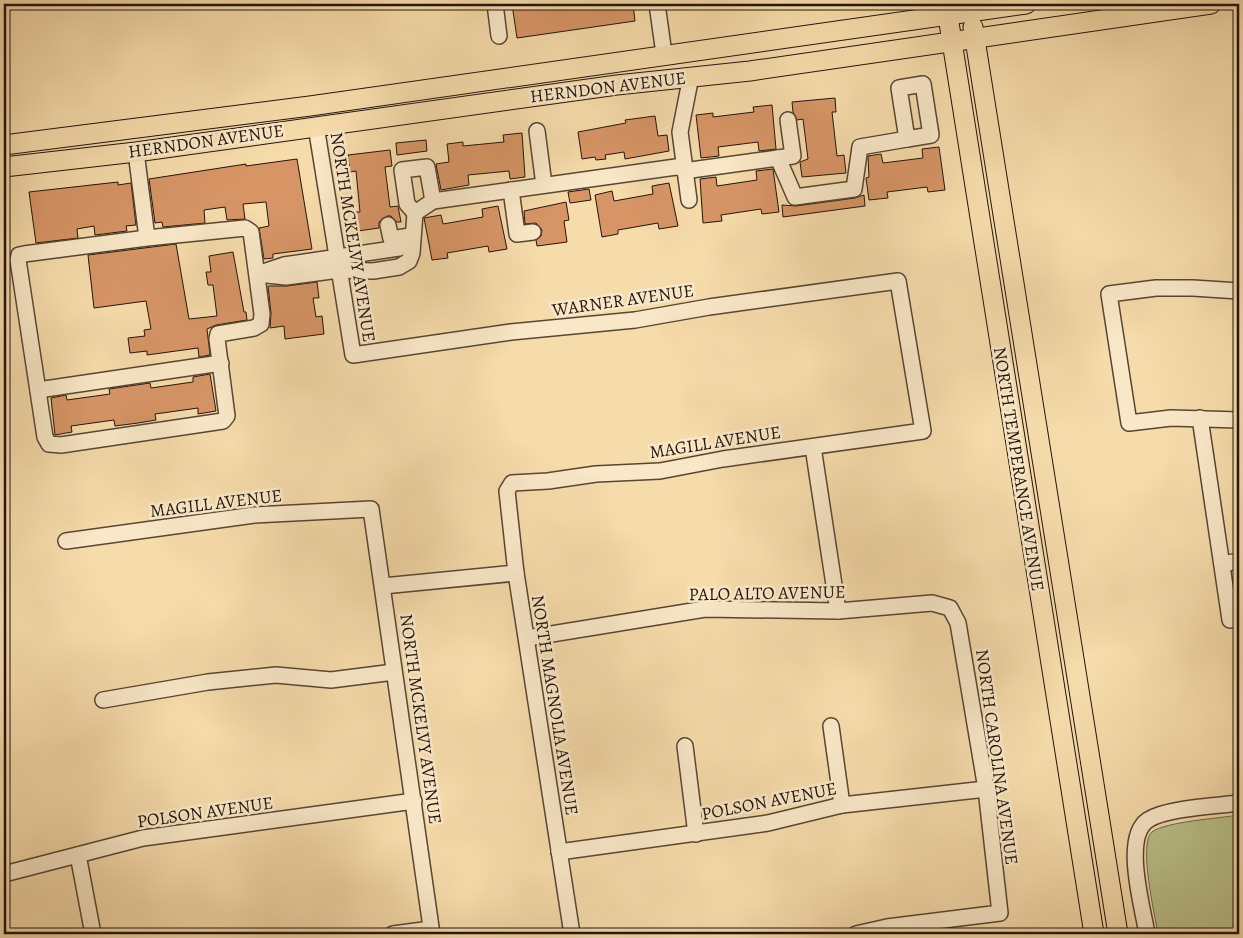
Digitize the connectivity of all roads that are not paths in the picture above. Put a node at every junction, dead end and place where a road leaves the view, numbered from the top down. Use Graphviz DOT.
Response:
graph roads {
  1 [pos="495,4"];
  2 [pos="657,4"];
  3 [pos="1026,4"];
  4 [pos="1211,4"];
  5 [pos="971,8"];
  6 [pos="946,9"];
  7 [pos="499,36"];
  8 [pos="975,39"];
  9 [pos="951,42"];
  10 [pos="664,54"];
  11 [pos="691,76"];
  12 [pos="473,83"];
  13 [pos="310,106"];
  14 [pos="788,120"];
  15 [pos="316,126"];
  16 [pos="536,131"];
  17 [pos="907,139"];
  18 [pos="4,145"];
  19 [pos="136,152"];
  20 [pos="778,158"];
  21 [pos="4,167"];
  22 [pos="684,168"];
  23 [pos="544,185"];
  24 [pos="511,190"];
  25 [pos="689,200"];
  26 [pos="433,201"];
  27 [pos="415,213"];
  28 [pos="388,226"];
  29 [pos="533,232"];
  30 [pos="146,238"];
  31 [pos="412,238"];
  32 [pos="338,263"];
  33 [pos="256,274"];
  34 [pos="1239,291"];
  35 [pos="353,355"];
  36 [pos="220,363"];
  37 [pos="38,390"];
  38 [pos="1200,418"];
  39 [pos="1239,420"];
  40 [pos="924,431"];
  41 [pos="813,446"];
  42 [pos="512,482"];
  43 [pos="371,509"];
  44 [pos="66,541"];
  45 [pos="1239,561"];
  46 [pos="1222,564"];
  47 [pos="516,573"];
  48 [pos="383,586"];
  49 [pos="950,608"];
  50 [pos="838,612"];
  51 [pos="1230,620"];
  52 [pos="527,638"];
  53 [pos="394,672"];
  54 [pos="103,700"];
  55 [pos="831,726"];
  56 [pos="685,746"];
  57 [pos="986,790"];
  58 [pos="414,801"];
  59 [pos="1239,803"];
  60 [pos="842,805"];
  61 [pos="696,834"];
  62 [pos="559,852"];
  63 [pos="78,855"];
  64 [pos="4,874"];
  65 [pos="432,931"];
  66 [pos="93,934"];
  67 [pos="393,934"];
  68 [pos="572,934"];
  69 [pos="856,934"];
  70 [pos="1094,934"];
  71 [pos="1118,934"];
  72 [pos="1147,934"];
  1 -- 7 [label="street"];
  2 -- 10 [label="street"];
  3 -- 5 [label="main road, HERNDON AVENUE"];
  4 -- 8 [label="main road, HERNDON AVENUE"];
  5 -- 6 [label="main road, HERNDON AVENUE"];
  5 -- 8 [label="main road, NORTH TEMPERANCE AVENUE"];
  6 -- 9 [label="main road, NORTH TEMPERANCE AVENUE"];
  6 -- 10 [label="main road, HERNDON AVENUE"];
  8 -- 9 [label="main road, HERNDON AVENUE"];
  8 -- 71 [label="main road, NORTH TEMPERANCE AVENUE"];
  9 -- 11 [label="main road, HERNDON AVENUE"];
  9 -- 70 [label="main road, NORTH TEMPERANCE AVENUE"];
  10 -- 12 [label="main road, HERNDON AVENUE"];
  11 -- 15 [label="main road, HERNDON AVENUE"];
  11 -- 22 [label="street"];
  12 -- 13 [label="main road, HERNDON AVENUE"];
  12 -- 15 [label="main road"];
  13 -- 18 [label="main road, HERNDON AVENUE"];
  13 -- 19 [label="main road"];
  14 -- 20 [label="street"];
  15 -- 19 [label="main road, HERNDON AVENUE"];
  15 -- 32 [label="street, NORTH MCKELVY AVENUE"];
  16 -- 23 [label="street"];
  17 -- 20 [label="street"];
  19 -- 21 [label="main road, HERNDON AVENUE"];
  19 -- 30 [label="street"];
  20 -- 22 [label="street"];
  22 -- 23 [label="street"];
  22 -- 25 [label="street"];
  23 -- 24 [label="street"];
  24 -- 26 [label="street"];
  24 -- 29 [label="street"];
  26 -- 27 [label="street"];
  26 -- 27 [label="street"];
  27 -- 31 [label="street"];
  28 -- 31 [label="street"];
  30 -- 33 [label="street"];
  30 -- 37 [label="street"];
  31 -- 32 [label="street"];
  31 -- 32 [label="street"];
  32 -- 33 [label="street"];
  32 -- 35 [label="street, NORTH MCKELVY AVENUE"];
  33 -- 36 [label="street"];
  34 -- 38 [label="street"];
  35 -- 40 [label="street, WARNER AVENUE"];
  36 -- 37 [label="street"];
  36 -- 37 [label="street"];
  38 -- 39 [label="street"];
  38 -- 46 [label="street"];
  40 -- 41 [label="street, MAGILL AVENUE"];
  41 -- 42 [label="street, MAGILL AVENUE"];
  41 -- 50 [label="street"];
  42 -- 47 [label="street, NORTH MAGNOLIA AVENUE"];
  43 -- 44 [label="street, MAGILL AVENUE"];
  43 -- 48 [label="street, NORTH MCKELVY AVENUE"];
  45 -- 46 [label="street"];
  46 -- 51 [label="street"];
  47 -- 48 [label="street"];
  47 -- 52 [label="street, NORTH MAGNOLIA AVENUE"];
  48 -- 53 [label="street, NORTH MCKELVY AVENUE"];
  49 -- 50 [label="street, PALO ALTO AVENUE"];
  49 -- 57 [label="street, NORTH CAROLINA AVENUE"];
  50 -- 52 [label="street, PALO ALTO AVENUE"];
  52 -- 62 [label="street, NORTH MAGNOLIA AVENUE"];
  53 -- 54 [label="street"];
  53 -- 58 [label="street, NORTH MCKELVY AVENUE"];
  55 -- 60 [label="street"];
  56 -- 61 [label="street"];
  57 -- 60 [label="street, POLSON AVENUE"];
  57 -- 69 [label="street, NORTH CAROLINA AVENUE"];
  58 -- 63 [label="street, POLSON AVENUE"];
  58 -- 65 [label="street, NORTH MCKELVY AVENUE"];
  59 -- 72 [label="street"];
  60 -- 61 [label="street, POLSON AVENUE"];
  61 -- 62 [label="street, POLSON AVENUE"];
  62 -- 68 [label="street, NORTH MAGNOLIA AVENUE"];
  63 -- 64 [label="street, POLSON AVENUE"];
  63 -- 66 [label="street"];
  65 -- 67 [label="street"];
}
